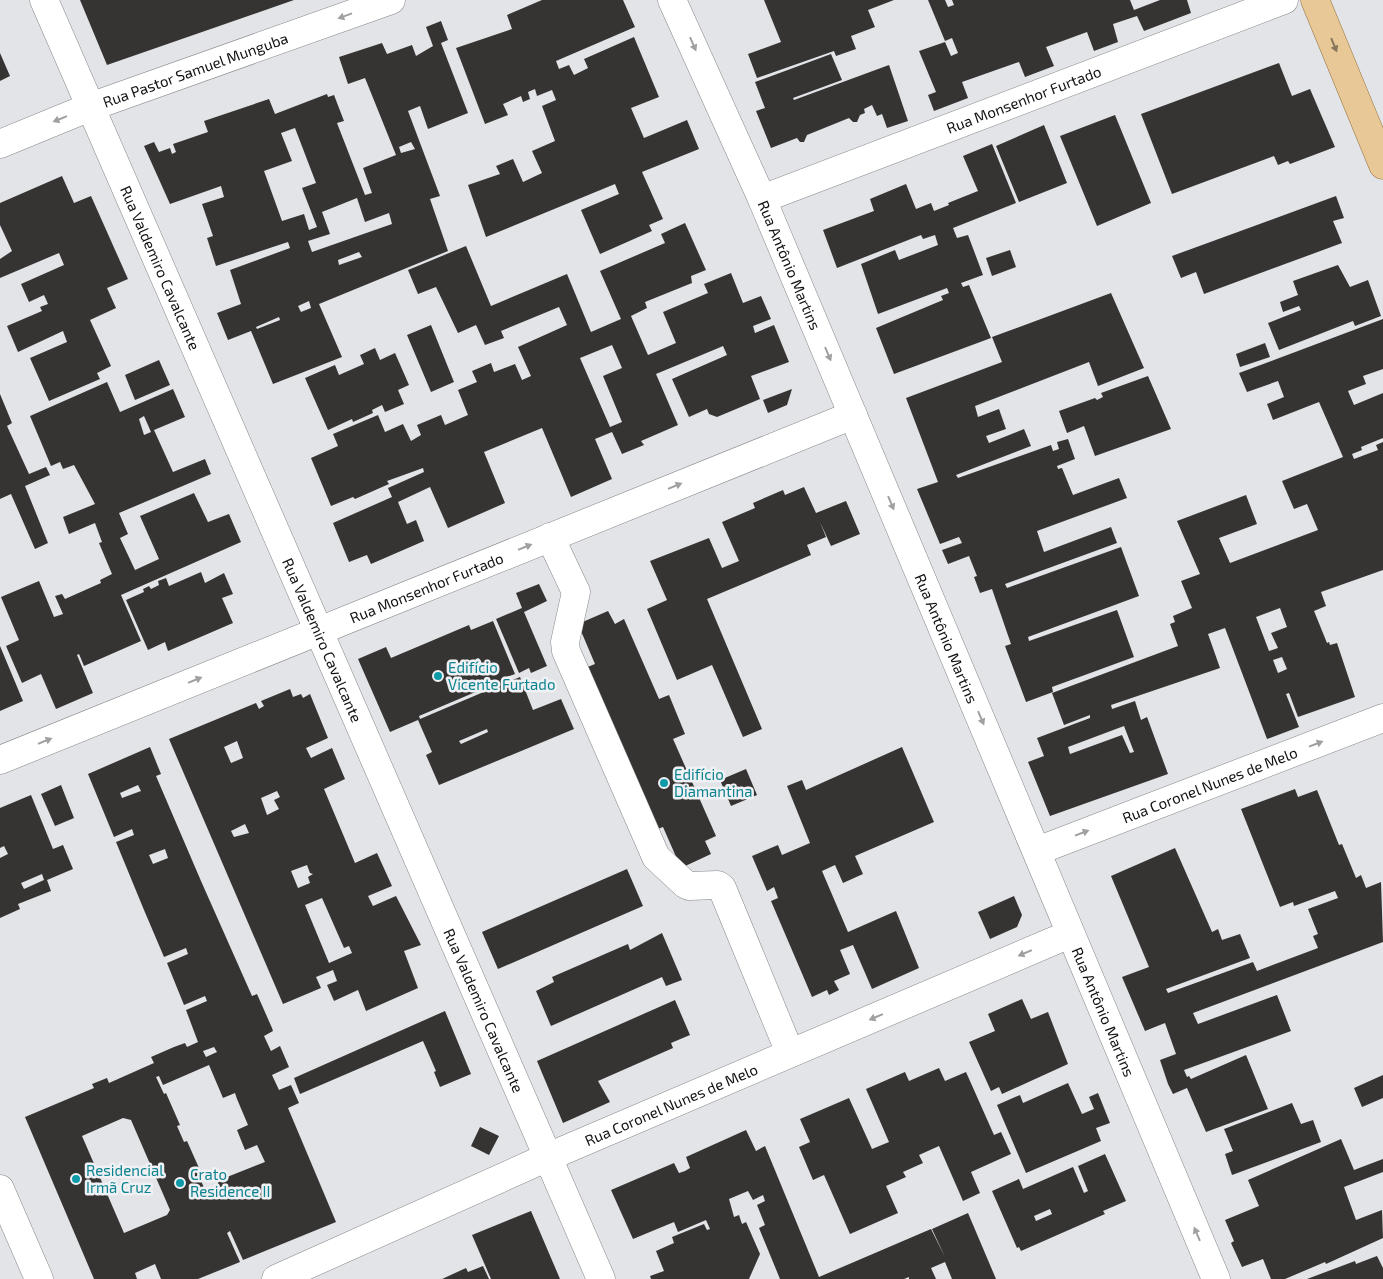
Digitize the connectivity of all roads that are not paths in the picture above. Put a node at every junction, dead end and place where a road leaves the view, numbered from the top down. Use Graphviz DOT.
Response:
graph roads {
  1 [pos="44,0"];
  2 [pos="391,0"];
  3 [pos="672,0"];
  4 [pos="1284,0"];
  5 [pos="1315,0"];
  6 [pos="90,107"];
  7 [pos="0,144"];
  8 [pos="1383,165"];
  9 [pos="762,199"];
  10 [pos="853,415"];
  11 [pos="550,537"];
  12 [pos="318,630"];
  13 [pos="1383,718"];
  14 [pos="0,760"];
  15 [pos="1037,851"];
  16 [pos="1070,934"];
  17 [pos="790,1054"];
  18 [pos="548,1157"];
  19 [pos="0,1188"];
  20 [pos="0,1237"];
  21 [pos="28,1252"];
  22 [pos="39,1279"];
  23 [pos="276,1279"];
  24 [pos="601,1279"];
  25 [pos="1216,1279"];
  1 -- 6 [label="street, Rua Valdemiro Cavalcante"];
  2 -- 6 [label="street, Rua Pastor Samuel Munguba, one-way"];
  3 -- 9 [label="street, Rua Antônio Martins, one-way"];
  4 -- 9 [label="street, Rua Monsenhor Furtado"];
  5 -- 8 [label="main road, one-way"];
  6 -- 7 [label="street, Rua Pastor Samuel Munguba, one-way"];
  6 -- 12 [label="street, Rua Valdemiro Cavalcante"];
  9 -- 10 [label="street, Rua Antônio Martins, one-way"];
  11 -- 10 [label="street, Rua Monsenhor Furtado, one-way"];
  10 -- 15 [label="street, Rua Antônio Martins, one-way"];
  12 -- 11 [label="street, Rua Monsenhor Furtado, one-way"];
  11 -- 17 [label="street"];
  14 -- 12 [label="street, Rua Monsenhor Furtado, one-way"];
  12 -- 18 [label="street, Rua Valdemiro Cavalcante"];
  15 -- 13 [label="street, Rua Coronel Nunes de Melo, one-way"];
  15 -- 16 [label="street, Rua Antônio Martins"];
  16 -- 17 [label="street, Rua Coronel Nunes de Melo, one-way"];
  25 -- 16 [label="street, Rua Antônio Martins, one-way"];
  17 -- 18 [label="street, Rua Coronel Nunes de Melo"];
  18 -- 23 [label="street, Rua Coronel Nunes de Melo"];
  18 -- 24 [label="street, Rua Valdemiro Cavalcante"];
  19 -- 21 [label="street"];
  20 -- 21 [label="street"];
  21 -- 22 [label="street"];
}
